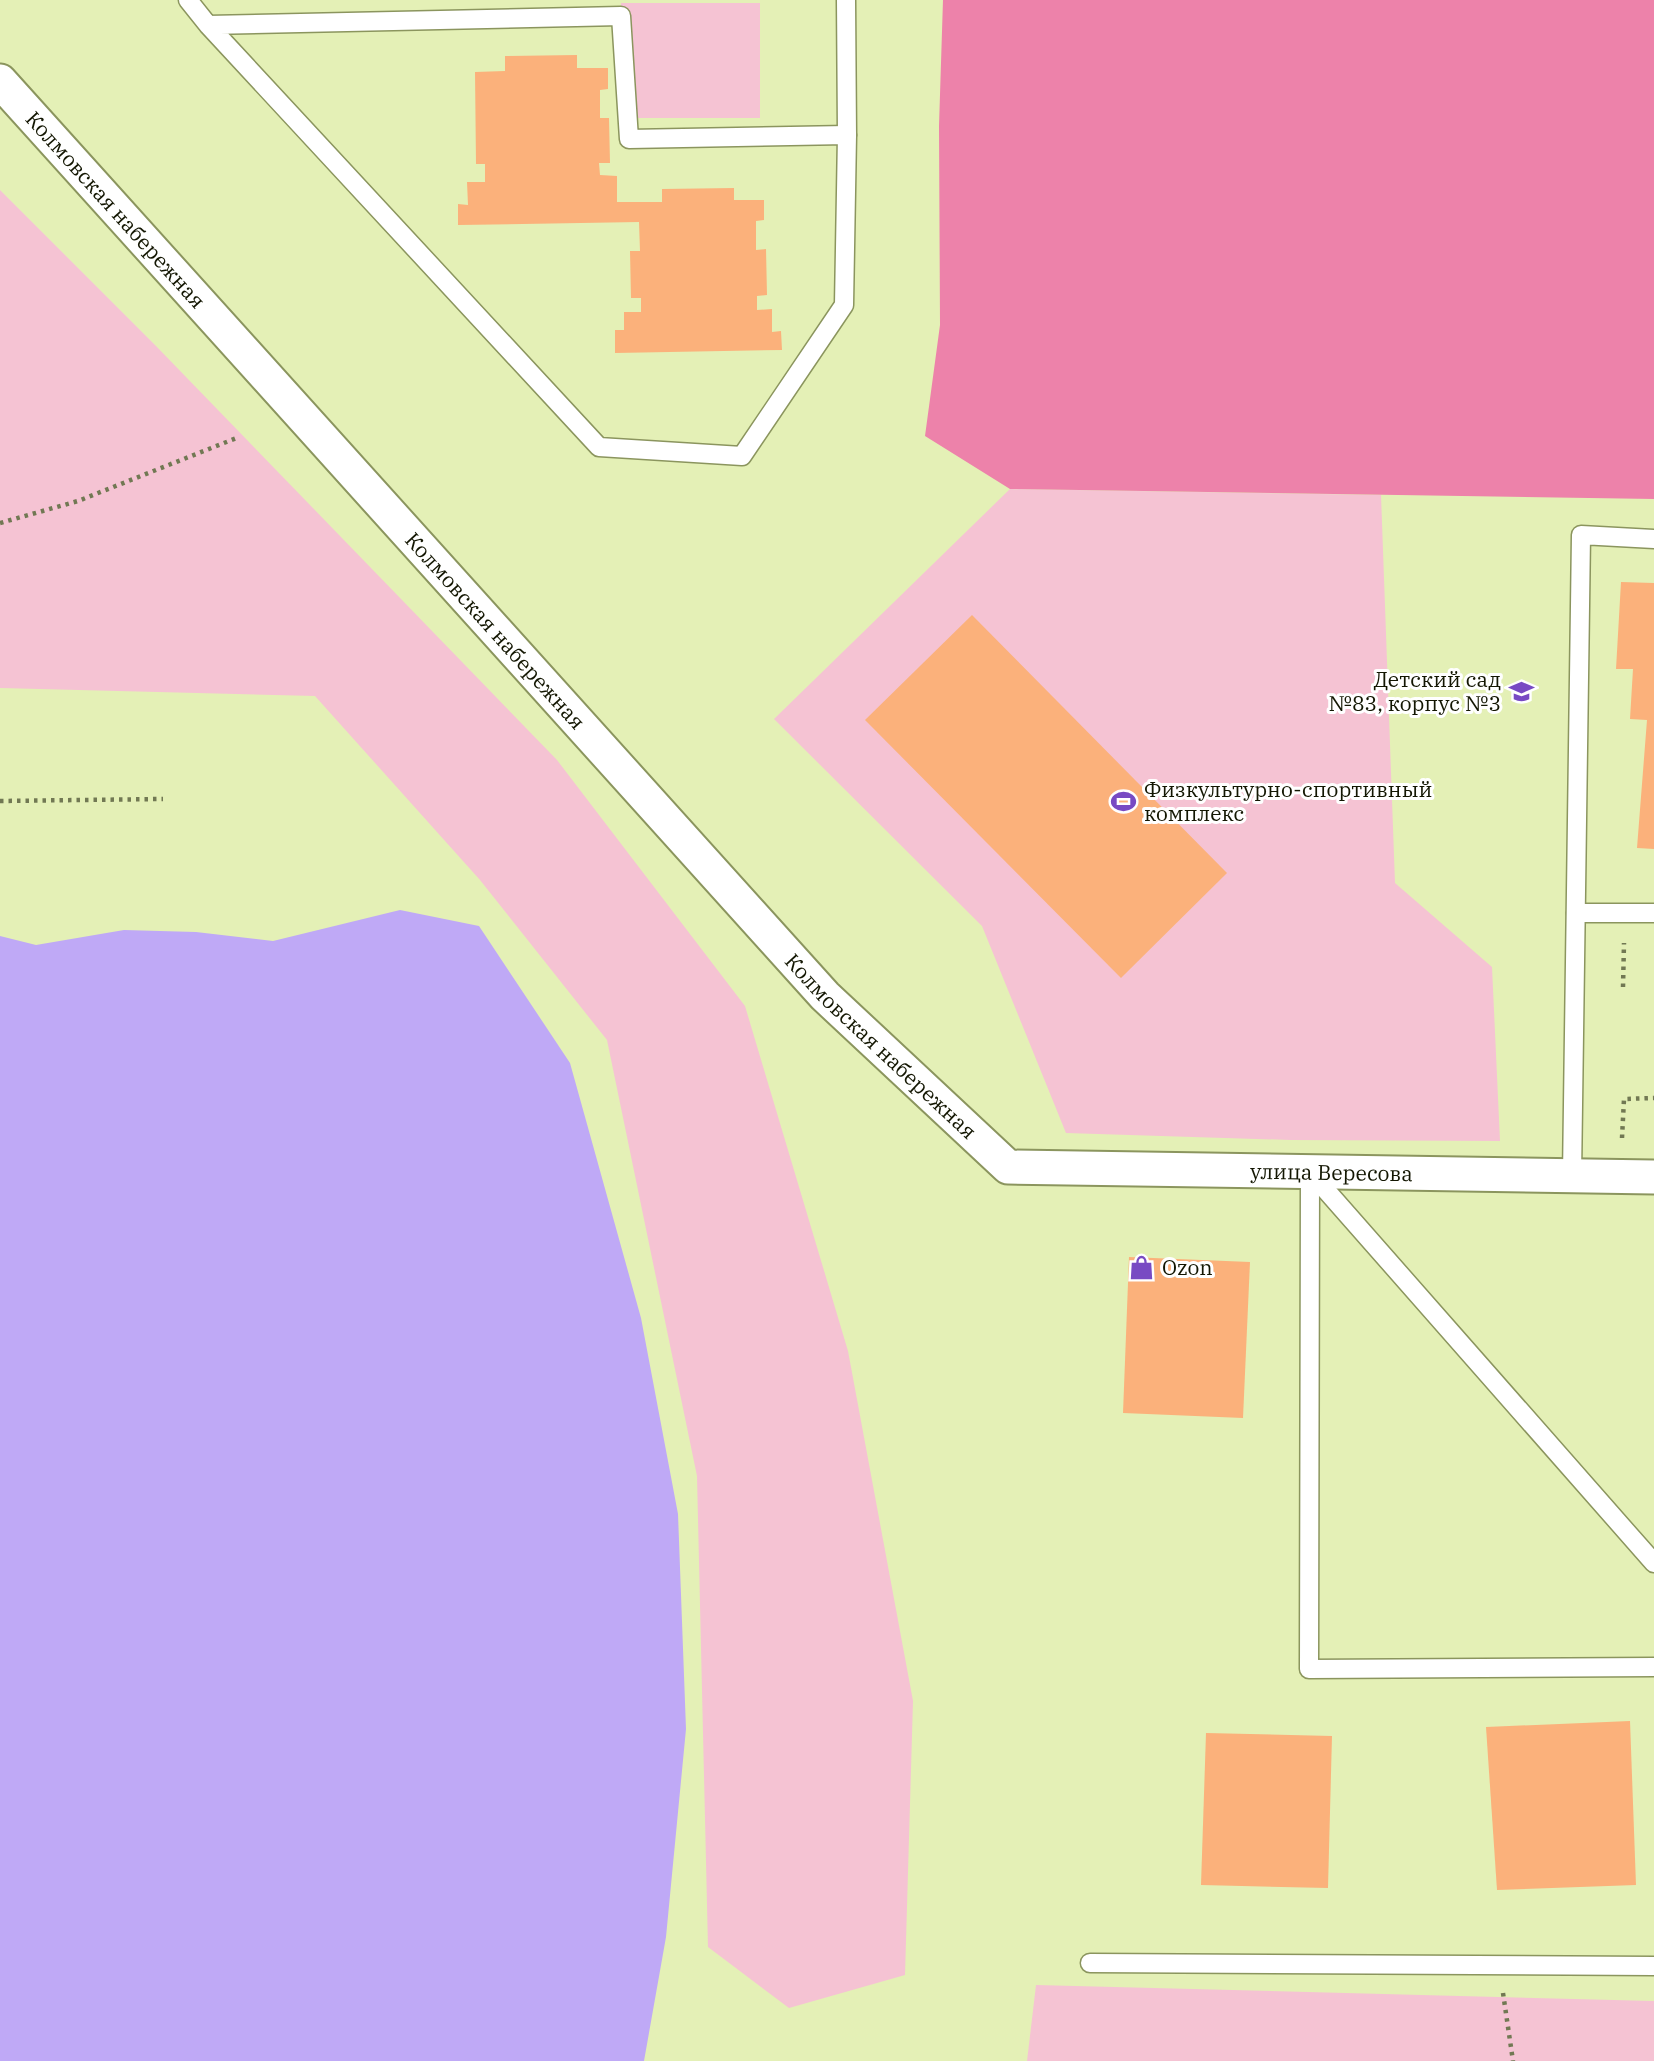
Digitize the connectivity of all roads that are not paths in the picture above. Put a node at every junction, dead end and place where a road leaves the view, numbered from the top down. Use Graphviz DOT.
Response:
graph roads {
  1 [pos="188,0"];
  2 [pos="478,0"];
  3 [pos="846,0"];
  4 [pos="478,19"];
  5 [pos="208,24"];
  6 [pos="0,80"];
  7 [pos="847,135"];
  8 [pos="1654,539"];
  9 [pos="1576,913"];
  10 [pos="1654,913"];
  11 [pos="1008,1167"];
  12 [pos="1310,1171"];
  13 [pos="1572,1176"];
  14 [pos="1654,1177"];
  15 [pos="1654,1563"];
  16 [pos="1654,1667"];
  17 [pos="1090,1963"];
  18 [pos="1654,1966"];
  1 -- 5 [label="lane"];
  2 -- 4 [label="lane"];
  3 -- 7 [label="lane"];
  4 -- 5 [label="lane"];
  4 -- 7 [label="lane"];
  5 -- 7 [label="lane"];
  6 -- 11 [label="street, Колмовская набережная"];
  8 -- 9 [label="lane"];
  9 -- 10 [label="lane"];
  9 -- 13 [label="lane"];
  11 -- 12 [label="street, улица Вересова"];
  12 -- 13 [label="street, улица Вересова"];
  12 -- 15 [label="lane"];
  12 -- 16 [label="lane"];
  13 -- 14 [label="street, улица Вересова"];
  17 -- 18 [label="lane"];
}
